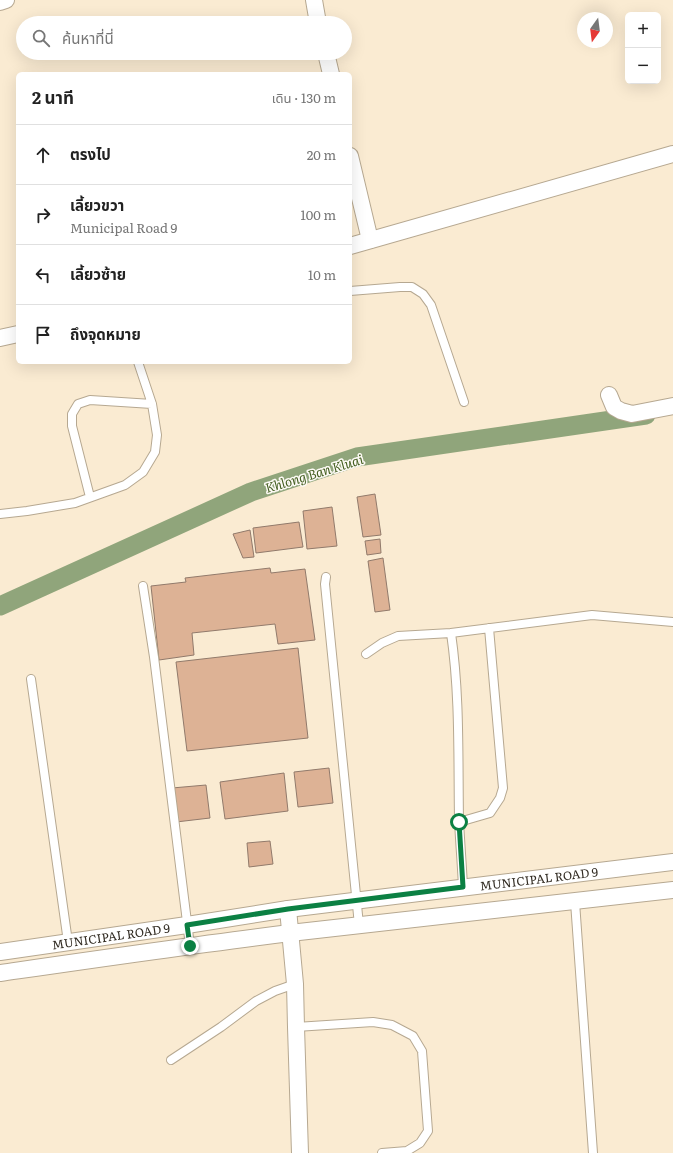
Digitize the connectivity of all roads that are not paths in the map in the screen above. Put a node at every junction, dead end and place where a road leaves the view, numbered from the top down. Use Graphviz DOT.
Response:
graph roads {
  1 [pos="6,0"];
  2 [pos="314,0"];
  3 [pos="0,2"];
  4 [pos="316,16"];
  5 [pos="328,60"];
  6 [pos="331,72"];
  7 [pos="673,154"];
  8 [pos="352,164"];
  9 [pos="370,240"];
  10 [pos="352,245"];
  11 [pos="352,291"];
  12 [pos="16,334"];
  13 [pos="0,338"];
  14 [pos="139,364"];
  15 [pos="608,395"];
  16 [pos="464,402"];
  17 [pos="152,404"];
  18 [pos="673,406"];
  19 [pos="90,497"];
  20 [pos="0,514"];
  21 [pos="326,577"];
  22 [pos="143,586"];
  23 [pos="673,622"];
  24 [pos="489,628"];
  25 [pos="452,633"];
  26 [pos="366,654"];
  27 [pos="30,679"];
  28 [pos="459,822"];
  29 [pos="673,862"];
  30 [pos="463,887"];
  31 [pos="673,890"];
  32 [pos="357,901"];
  33 [pos="575,902"];
  34 [pos="288,909"];
  35 [pos="187,925"];
  36 [pos="360,925"];
  37 [pos="291,933"];
  38 [pos="68,942"];
  39 [pos="190,946"];
  40 [pos="0,952"];
  41 [pos="0,973"];
  42 [pos="295,984"];
  43 [pos="296,1027"];
  44 [pos="171,1060"];
  45 [pos="300,1153"];
  46 [pos="382,1153"];
  47 [pos="593,1153"];
  1 -- 3 [label="street"];
  2 -- 4 [label="street"];
  5 -- 6 [label="street"];
  7 -- 9 [label="street"];
  8 -- 9 [label="street"];
  9 -- 10 [label="street"];
  11 -- 16 [label="lane"];
  12 -- 13 [label="street"];
  14 -- 17 [label="lane"];
  15 -- 18 [label="street"];
  17 -- 19 [label="lane"];
  17 -- 19 [label="lane"];
  19 -- 20 [label="lane"];
  21 -- 32 [label="lane"];
  22 -- 35 [label="lane"];
  23 -- 24 [label="lane"];
  24 -- 25 [label="lane"];
  24 -- 28 [label="lane"];
  25 -- 26 [label="lane"];
  25 -- 28 [label="lane"];
  27 -- 38 [label="lane"];
  28 -- 30 [label="lane"];
  29 -- 30 [label="street, MUNICIPAL ROAD 9"];
  30 -- 32 [label="street, MUNICIPAL ROAD 9"];
  31 -- 33 [label="street, MUNICIPAL ROAD 9"];
  32 -- 34 [label="street, MUNICIPAL ROAD 9"];
  32 -- 36 [label="lane"];
  33 -- 36 [label="street, MUNICIPAL ROAD 9"];
  33 -- 47 [label="lane"];
  34 -- 35 [label="street, MUNICIPAL ROAD 9"];
  34 -- 37 [label="street"];
  35 -- 38 [label="street, MUNICIPAL ROAD 9"];
  35 -- 39 [label="lane"];
  36 -- 37 [label="street, MUNICIPAL ROAD 9"];
  37 -- 39 [label="street, MUNICIPAL ROAD 9"];
  37 -- 42 [label="street"];
  38 -- 40 [label="street, MUNICIPAL ROAD 9"];
  39 -- 41 [label="street, MUNICIPAL ROAD 9"];
  42 -- 43 [label="street"];
  42 -- 44 [label="lane"];
  43 -- 45 [label="street"];
  43 -- 46 [label="lane"];
}
